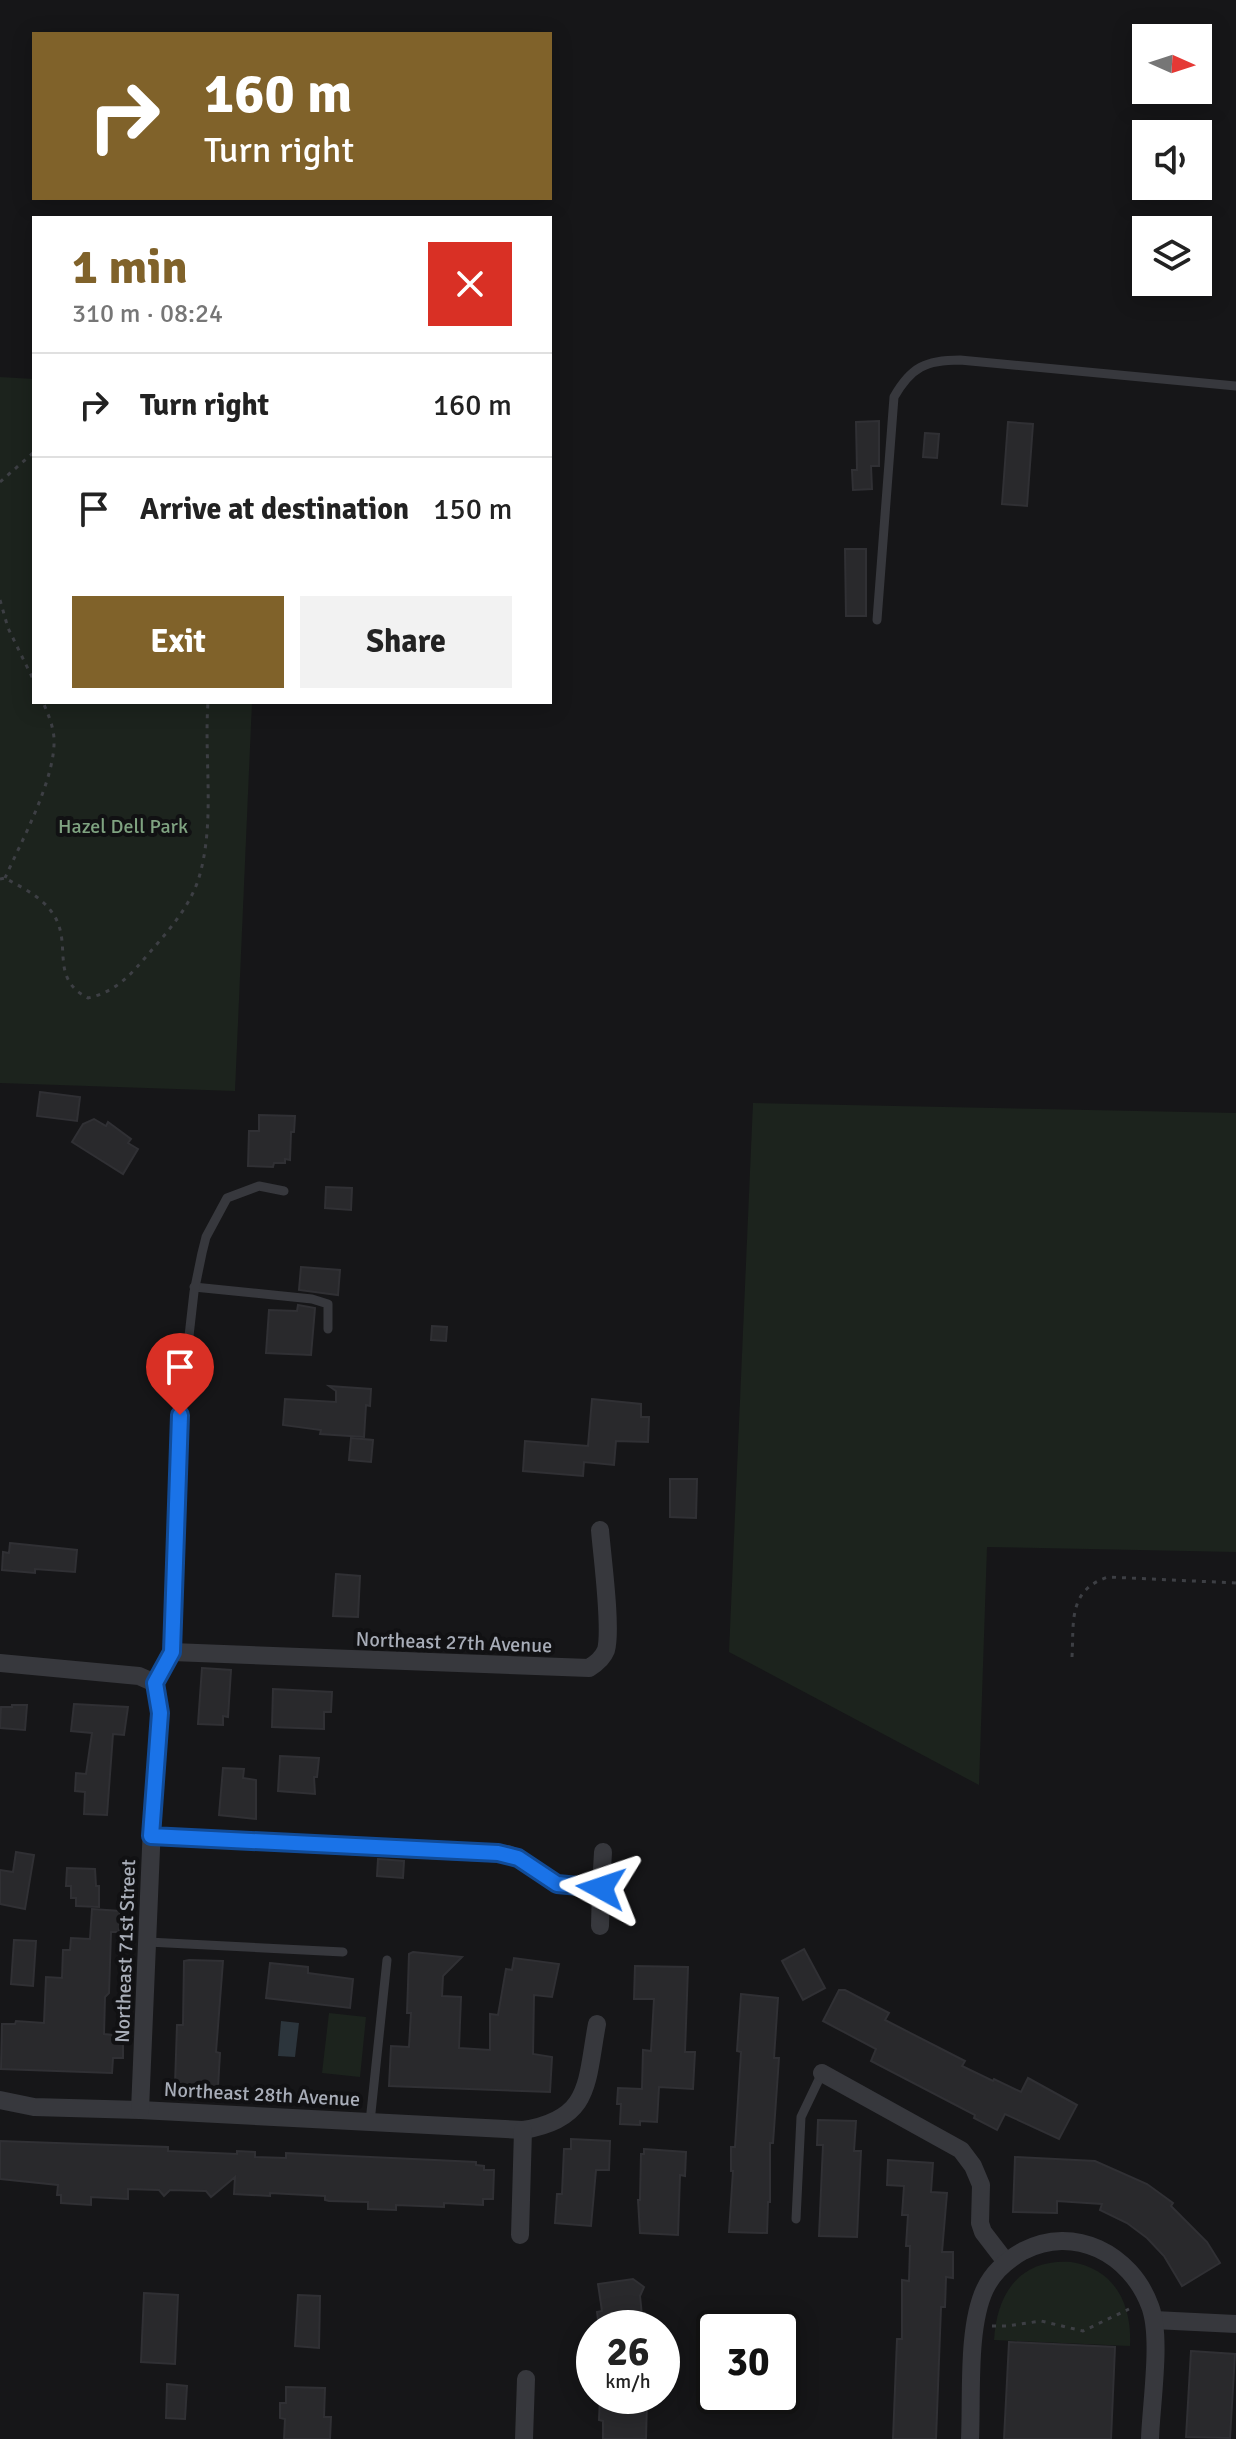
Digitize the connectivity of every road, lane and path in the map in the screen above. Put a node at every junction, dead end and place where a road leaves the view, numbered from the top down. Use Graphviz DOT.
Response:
graph roads {
  1 [pos="1236,386"];
  2 [pos="32,454"];
  3 [pos="0,482"];
  4 [pos="0,600"];
  5 [pos="877,620"];
  6 [pos="32,677"];
  7 [pos="44,704"];
  8 [pos="208,704"];
  9 [pos="3,878"];
  10 [pos="284,1191"];
  11 [pos="194,1287"];
  12 [pos="328,1329"];
  13 [pos="180,1415"];
  14 [pos="600,1530"];
  15 [pos="1236,1583"];
  16 [pos="172,1652"];
  17 [pos="1072,1657"];
  18 [pos="0,1663"];
  19 [pos="155,1683"];
  20 [pos="151,1836"];
  21 [pos="603,1852"];
  22 [pos="601,1888"];
  23 [pos="600,1926"];
  24 [pos="148,1942"];
  25 [pos="343,1952"];
  26 [pos="387,1960"];
  27 [pos="597,2024"];
  28 [pos="822,2073"];
  29 [pos="0,2100"];
  30 [pos="140,2110"];
  31 [pos="370,2122"];
  32 [pos="523,2130"];
  33 [pos="796,2219"];
  34 [pos="520,2235"];
  35 [pos="1006,2262"];
  36 [pos="1129,2309"];
  37 [pos="1154,2320"];
  38 [pos="1236,2324"];
  39 [pos="992,2326"];
  40 [pos="526,2379"];
  41 [pos="524,2439"];
  42 [pos="970,2439"];
  43 [pos="1150,2439"];
  1 -- 5 [label="lane"];
  2 -- 3 [label="path"];
  4 -- 6 [label="path"];
  7 -- 9 [label="path"];
  8 -- 9 [label="path"];
  10 -- 11 [label="lane"];
  11 -- 12 [label="lane"];
  11 -- 13 [label="lane"];
  13 -- 16 [label="street"];
  14 -- 16 [label="street, Northeast 27th Avenue"];
  15 -- 17 [label="path"];
  16 -- 19 [label="street"];
  18 -- 19 [label="street"];
  19 -- 20 [label="street, Northeast 71st Street"];
  20 -- 22 [label="street"];
  20 -- 24 [label="street, Northeast 71st Street"];
  21 -- 22 [label="street"];
  22 -- 23 [label="street"];
  24 -- 25 [label="lane"];
  24 -- 30 [label="street, Northeast 71st Street"];
  26 -- 31 [label="lane"];
  27 -- 32 [label="street"];
  28 -- 33 [label="lane"];
  28 -- 35 [label="street"];
  29 -- 30 [label="street, Northeast 28th Avenue"];
  30 -- 31 [label="street, Northeast 28th Avenue"];
  31 -- 32 [label="street, Northeast 28th Avenue"];
  32 -- 34 [label="street"];
  35 -- 37 [label="street"];
  35 -- 42 [label="street"];
  36 -- 39 [label="path"];
  37 -- 38 [label="street"];
  37 -- 43 [label="street"];
  40 -- 41 [label="street"];
}
